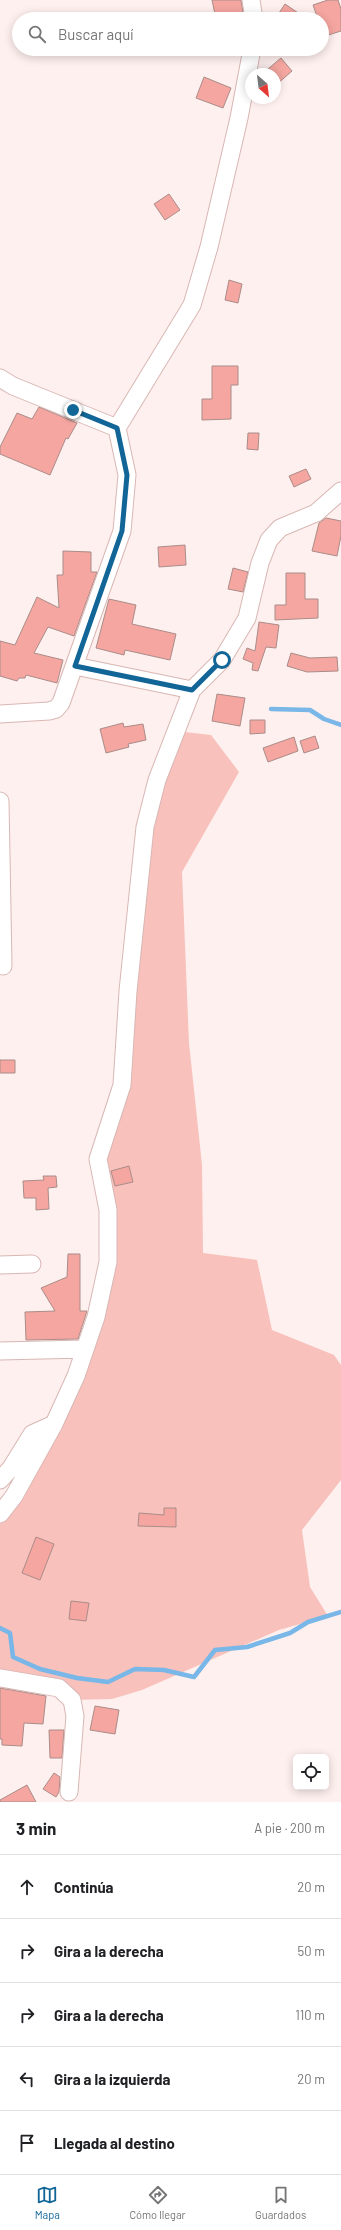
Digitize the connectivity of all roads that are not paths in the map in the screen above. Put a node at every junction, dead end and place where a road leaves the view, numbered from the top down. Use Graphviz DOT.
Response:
graph roads {
  1 [pos="251,0"];
  2 [pos="253,12"];
  3 [pos="251,56"];
  4 [pos="0,378"];
  5 [pos="117,428"];
  6 [pos="341,491"];
  7 [pos="75,666"];
  8 [pos="192,690"];
  9 [pos="0,714"];
  10 [pos="0,801"];
  11 [pos="0,892"];
  12 [pos="3,966"];
  13 [pos="32,1264"];
  14 [pos="0,1265"];
  15 [pos="85,1348"];
  16 [pos="0,1351"];
  17 [pos="54,1424"];
  18 [pos="0,1480"];
  19 [pos="0,1514"];
  20 [pos="0,1678"];
  21 [pos="69,1792"];
  1 -- 2 [label="street"];
  3 -- 5 [label="street"];
  4 -- 5 [label="street"];
  5 -- 7 [label="street"];
  6 -- 8 [label="street"];
  7 -- 8 [label="street"];
  7 -- 9 [label="street"];
  8 -- 15 [label="street"];
  10 -- 11 [label="street"];
  11 -- 12 [label="street"];
  13 -- 14 [label="street"];
  15 -- 16 [label="street"];
  15 -- 17 [label="street"];
  17 -- 18 [label="street"];
  17 -- 19 [label="street"];
  20 -- 21 [label="street"];
}
